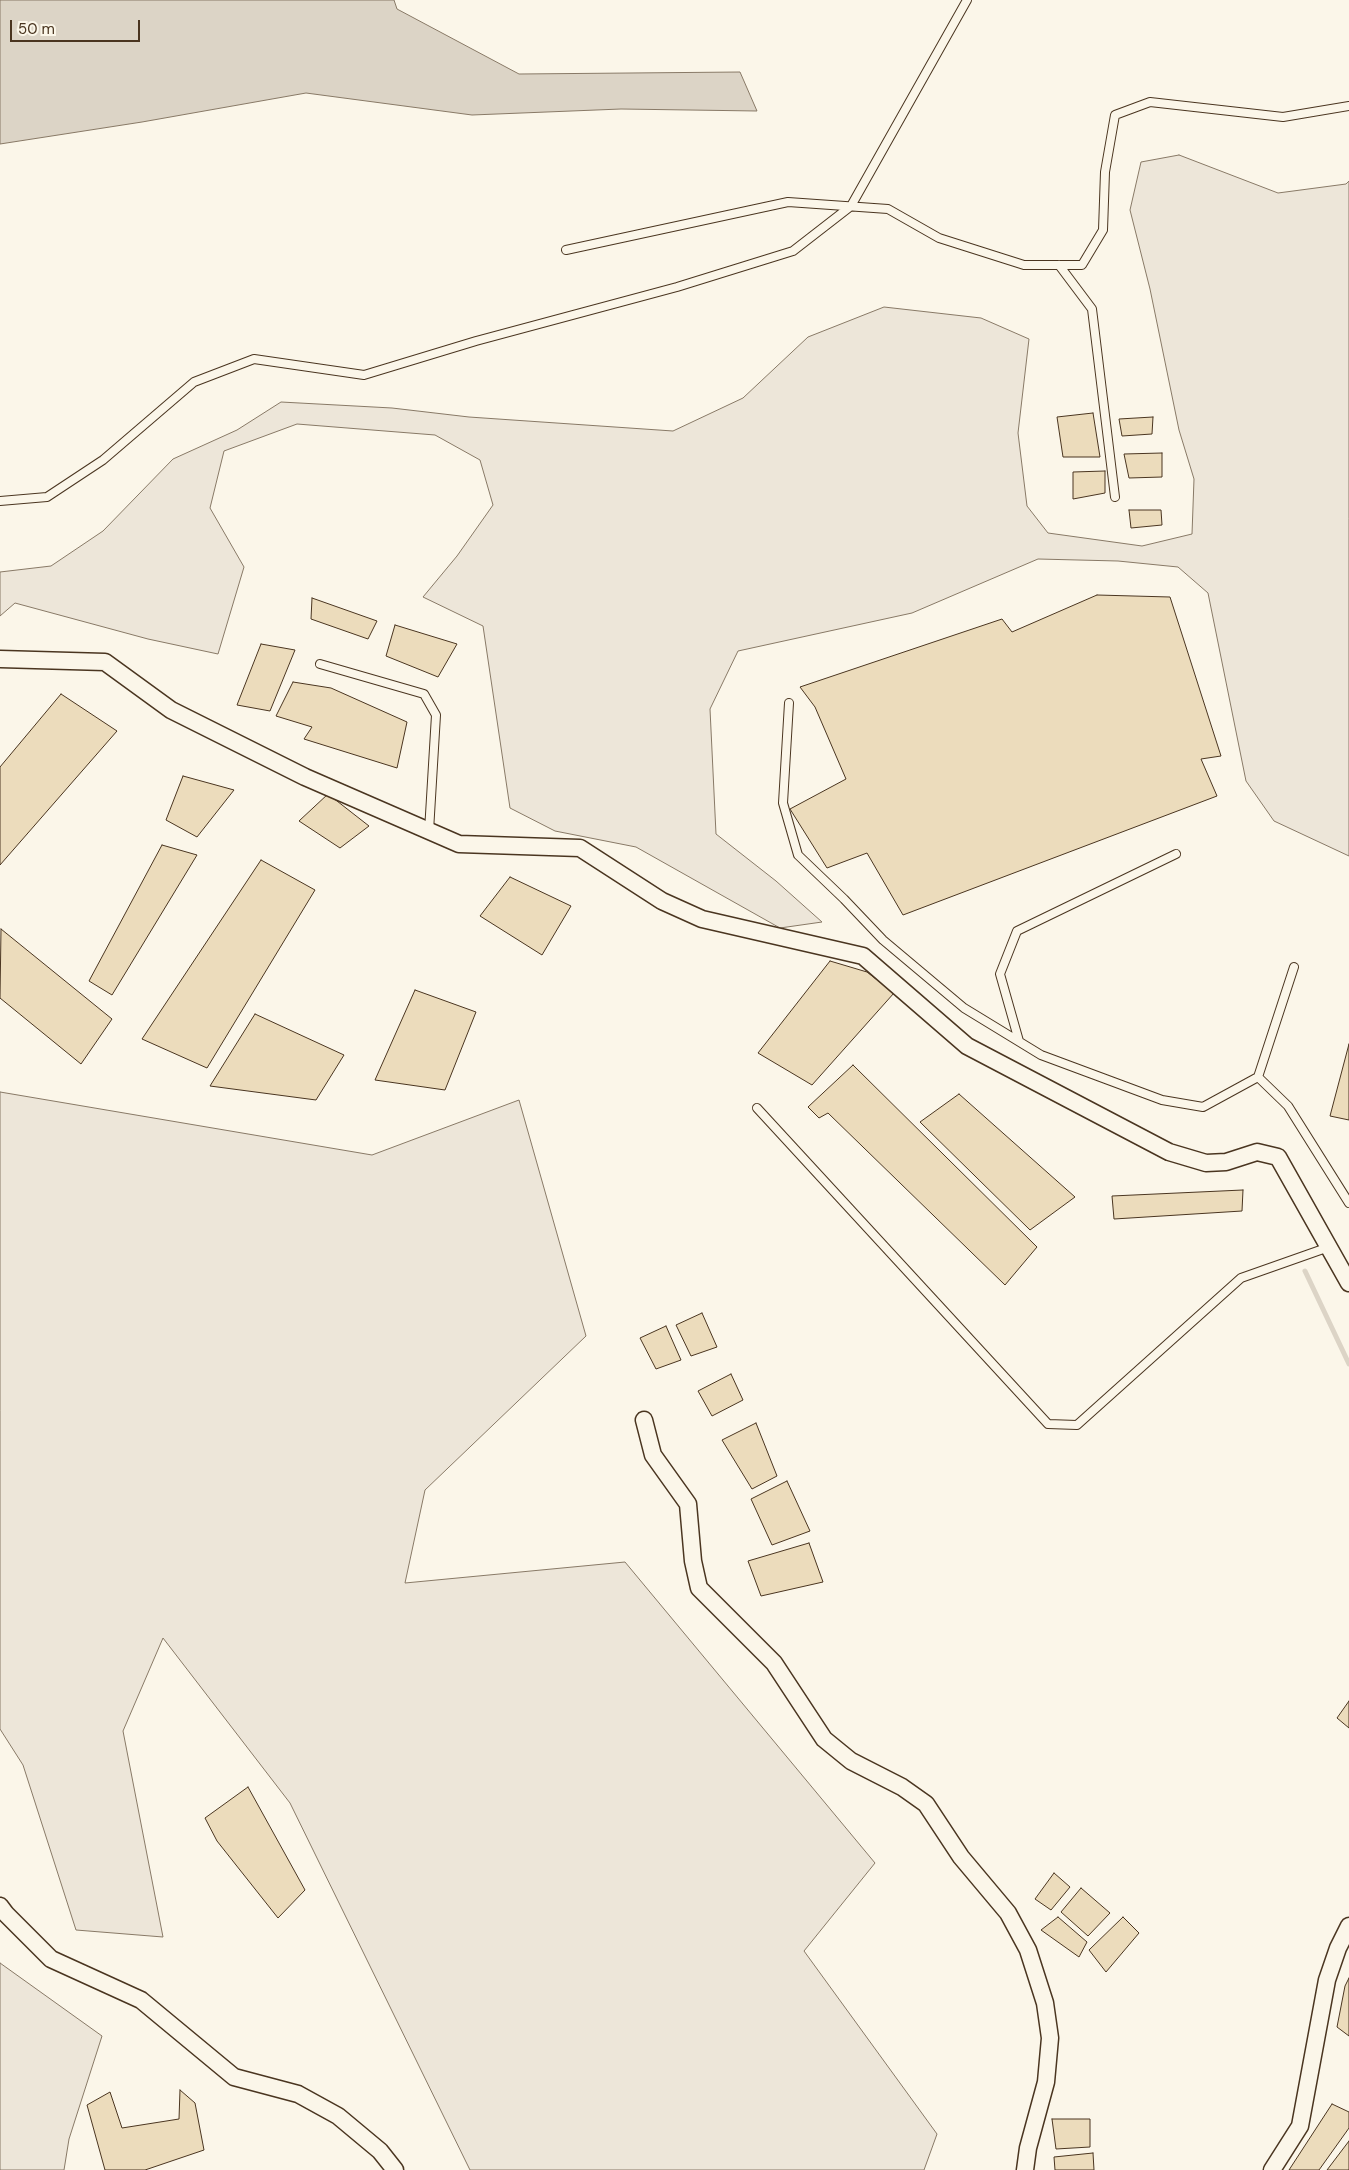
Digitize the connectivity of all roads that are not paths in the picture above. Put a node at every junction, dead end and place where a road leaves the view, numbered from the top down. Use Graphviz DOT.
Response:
graph roads {
  1 [pos="967,0"];
  2 [pos="1349,106"];
  3 [pos="851,206"];
  4 [pos="566,250"];
  5 [pos="1058,265"];
  6 [pos="1115,497"];
  7 [pos="0,501"];
  8 [pos="0,659"];
  9 [pos="320,664"];
  10 [pos="789,702"];
  11 [pos="429,831"];
  12 [pos="1176,854"];
  13 [pos="1294,967"];
  14 [pos="1019,1041"];
  15 [pos="1258,1077"];
  16 [pos="757,1108"];
  17 [pos="1349,1203"];
  18 [pos="1329,1247"];
  19 [pos="1349,1283"];
  20 [pos="644,1420"];
  21 [pos="0,1906"];
  22 [pos="1349,1926"];
  23 [pos="395,2170"];
  24 [pos="1025,2170"];
  25 [pos="1272,2170"];
  1 -- 3 [label="lane"];
  2 -- 5 [label="lane"];
  3 -- 4 [label="lane"];
  3 -- 5 [label="lane"];
  3 -- 7 [label="lane"];
  5 -- 6 [label="lane"];
  8 -- 11 [label="street"];
  9 -- 11 [label="lane"];
  10 -- 14 [label="lane"];
  11 -- 18 [label="street"];
  12 -- 14 [label="lane"];
  13 -- 15 [label="lane"];
  14 -- 15 [label="lane"];
  15 -- 17 [label="lane"];
  16 -- 18 [label="lane"];
  18 -- 19 [label="street"];
  20 -- 24 [label="street"];
  21 -- 23 [label="street"];
  22 -- 25 [label="street"];
}
